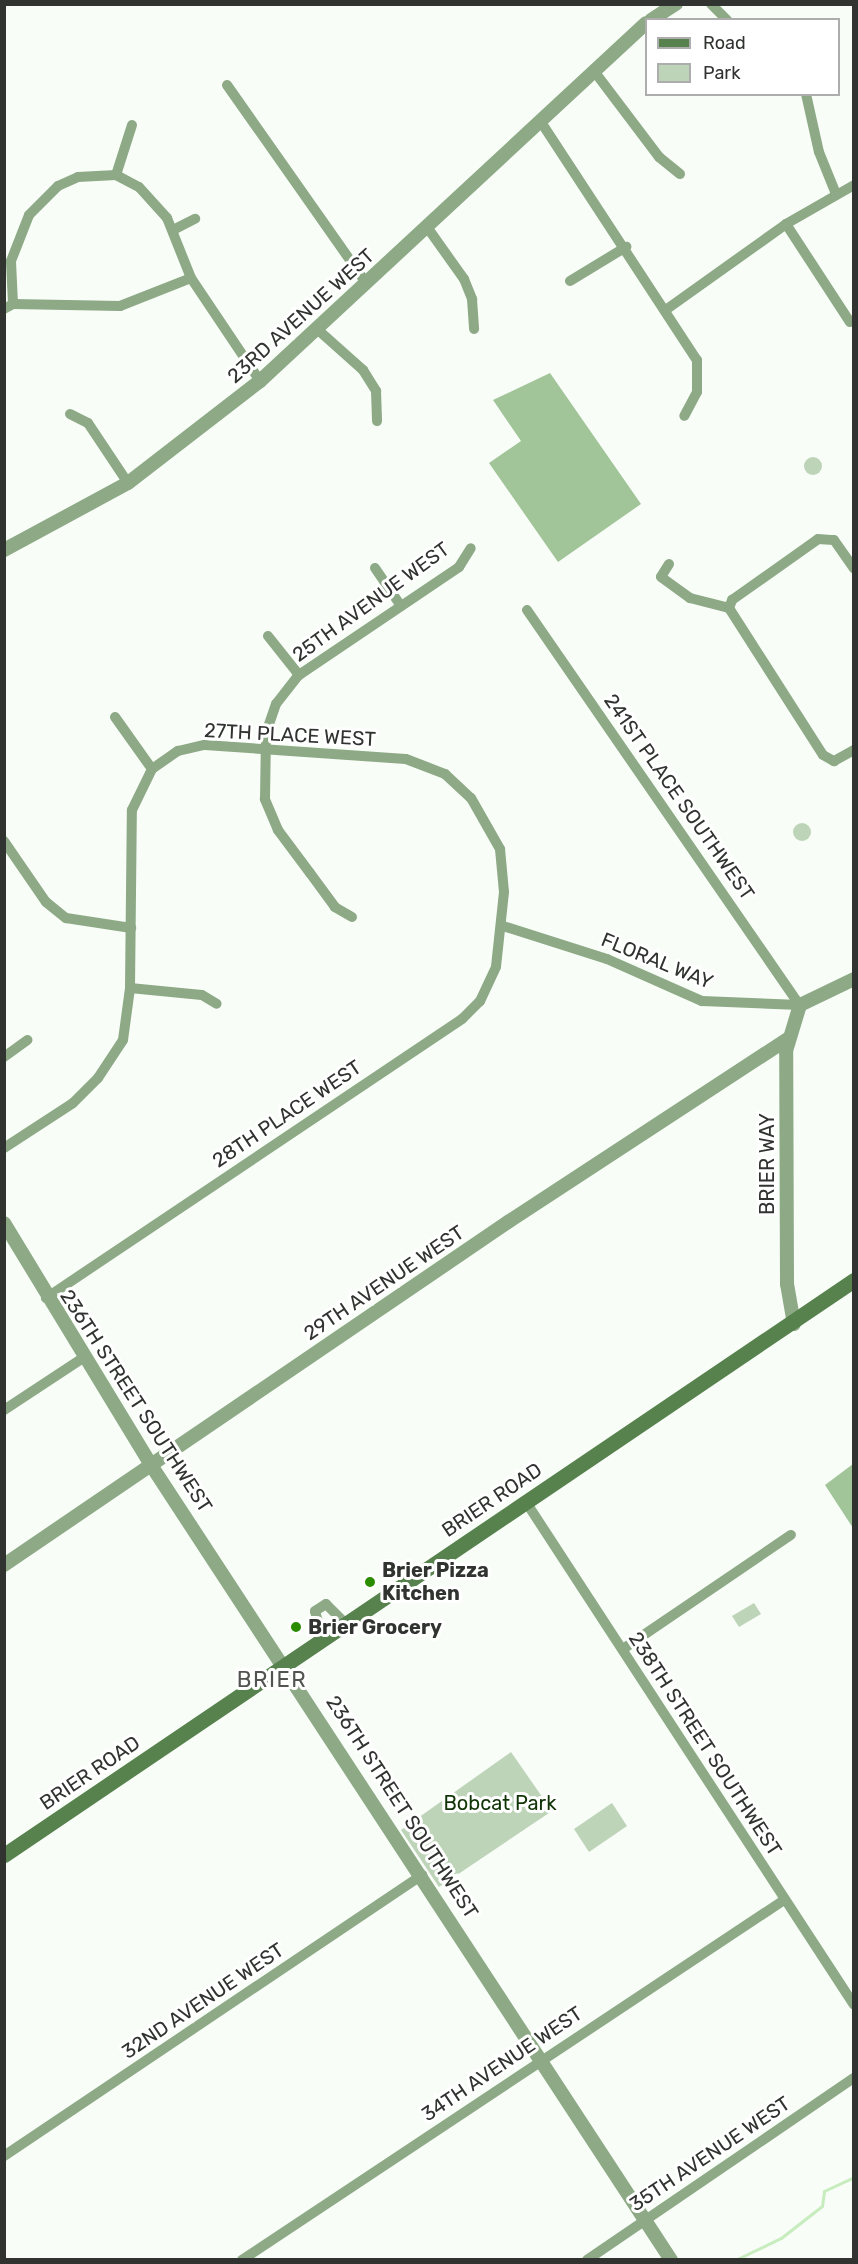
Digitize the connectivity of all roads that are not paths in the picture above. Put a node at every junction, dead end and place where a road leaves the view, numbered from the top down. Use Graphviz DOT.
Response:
graph roads {
  1 [pos="676,4"];
  2 [pos="711,4"];
  3 [pos="654,18"];
  4 [pos="725,18"];
  5 [pos="645,24"];
  6 [pos="594,71"];
  7 [pos="227,85"];
  8 [pos="806,96"];
  9 [pos="541,122"];
  10 [pos="132,125"];
  11 [pos="680,174"];
  12 [pos="116,175"];
  13 [pos="854,185"];
  14 [pos="836,194"];
  15 [pos="195,219"];
  16 [pos="786,224"];
  17 [pos="427,227"];
  18 [pos="173,230"];
  19 [pos="626,247"];
  20 [pos="191,278"];
  21 [pos="570,281"];
  22 [pos="367,284"];
  23 [pos="9,307"];
  24 [pos="667,309"];
  25 [pos="850,322"];
  26 [pos="317,329"];
  27 [pos="474,329"];
  28 [pos="260,381"];
  29 [pos="70,414"];
  30 [pos="684,416"];
  31 [pos="377,421"];
  32 [pos="128,483"];
  33 [pos="471,548"];
  34 [pos="4,550"];
  35 [pos="669,564"];
  36 [pos="375,568"];
  37 [pos="854,569"];
  38 [pos="401,606"];
  39 [pos="729,608"];
  40 [pos="527,610"];
  41 [pos="268,636"];
  42 [pos="298,675"];
  43 [pos="115,717"];
  44 [pos="265,750"];
  45 [pos="854,750"];
  46 [pos="152,769"];
  47 [pos="4,841"];
  48 [pos="352,916"];
  49 [pos="503,926"];
  50 [pos="131,928"];
  51 [pos="854,979"];
  52 [pos="130,988"];
  53 [pos="217,1004"];
  54 [pos="800,1005"];
  55 [pos="27,1040"];
  56 [pos="788,1040"];
  57 [pos="4,1057"];
  58 [pos="4,1148"];
  59 [pos="4,1223"];
  60 [pos="854,1280"];
  61 [pos="46,1298"];
  62 [pos="794,1324"];
  63 [pos="84,1358"];
  64 [pos="4,1410"];
  65 [pos="151,1465"];
  66 [pos="526,1502"];
  67 [pos="791,1534"];
  68 [pos="4,1564"];
  69 [pos="347,1625"];
  70 [pos="324,1641"];
  71 [pos="623,1649"];
  72 [pos="287,1666"];
  73 [pos="4,1856"];
  74 [pos="422,1875"];
  75 [pos="784,1900"];
  76 [pos="854,2005"];
  77 [pos="542,2060"];
  78 [pos="854,2078"];
  79 [pos="4,2156"];
  80 [pos="645,2220"];
  81 [pos="242,2259"];
  82 [pos="587,2259"];
  83 [pos="671,2259"];
  1 -- 3 [label="street"];
  2 -- 4 [label="street"];
  5 -- 6 [label="street, 23RD AVENUE WEST"];
  6 -- 9 [label="street, 23RD AVENUE WEST"];
  6 -- 11 [label="street"];
  7 -- 22 [label="street"];
  8 -- 14 [label="street"];
  9 -- 17 [label="street, 23RD AVENUE WEST"];
  9 -- 19 [label="street"];
  10 -- 12 [label="street"];
  12 -- 18 [label="street"];
  12 -- 23 [label="street"];
  13 -- 14 [label="street"];
  14 -- 16 [label="street"];
  15 -- 18 [label="street"];
  16 -- 24 [label="street"];
  16 -- 25 [label="street"];
  17 -- 22 [label="street, 23RD AVENUE WEST"];
  17 -- 27 [label="street"];
  18 -- 20 [label="street"];
  19 -- 21 [label="street"];
  19 -- 24 [label="street"];
  20 -- 23 [label="street"];
  20 -- 28 [label="street"];
  22 -- 26 [label="street, 23RD AVENUE WEST"];
  24 -- 30 [label="street"];
  26 -- 28 [label="street, 23RD AVENUE WEST"];
  26 -- 31 [label="street"];
  28 -- 32 [label="street, 23RD AVENUE WEST"];
  29 -- 32 [label="street"];
  32 -- 34 [label="street, 23RD AVENUE WEST"];
  33 -- 38 [label="street, 25TH AVENUE WEST"];
  35 -- 39 [label="street"];
  36 -- 38 [label="street"];
  37 -- 39 [label="street"];
  38 -- 42 [label="street, 25TH AVENUE WEST"];
  39 -- 45 [label="street"];
  40 -- 54 [label="street, 241ST PLACE SOUTHWEST"];
  41 -- 42 [label="street"];
  42 -- 44 [label="street, 25TH AVENUE WEST"];
  43 -- 46 [label="street"];
  44 -- 46 [label="street, 27TH PLACE WEST"];
  44 -- 48 [label="street, 25TH AVENUE WEST"];
  44 -- 49 [label="street, 27TH PLACE WEST"];
  46 -- 50 [label="street, 27TH PLACE WEST"];
  47 -- 50 [label="street"];
  49 -- 54 [label="street, FLORAL WAY"];
  49 -- 61 [label="street, 28TH PLACE WEST"];
  50 -- 52 [label="street, 27TH PLACE WEST"];
  51 -- 54 [label="street"];
  52 -- 53 [label="street"];
  52 -- 58 [label="street, 27TH PLACE WEST"];
  54 -- 56 [label="street, BRIER WAY"];
  55 -- 57 [label="street"];
  56 -- 62 [label="street, BRIER WAY"];
  56 -- 65 [label="street, 29TH AVENUE WEST"];
  59 -- 61 [label="street, 236TH STREET SOUTHWEST"];
  60 -- 62 [label="main road, BRIER ROAD"];
  61 -- 63 [label="street, 236TH STREET SOUTHWEST"];
  62 -- 66 [label="main road, BRIER ROAD"];
  63 -- 64 [label="street"];
  63 -- 65 [label="street, 236TH STREET SOUTHWEST"];
  65 -- 68 [label="street, 29TH AVENUE WEST"];
  65 -- 72 [label="street, 236TH STREET SOUTHWEST"];
  66 -- 69 [label="main road, BRIER ROAD"];
  66 -- 71 [label="street, 238TH STREET SOUTHWEST"];
  67 -- 71 [label="street"];
  69 -- 70 [label="main road, BRIER ROAD"];
  69 -- 70 [label="street"];
  70 -- 72 [label="main road, BRIER ROAD"];
  71 -- 75 [label="street, 238TH STREET SOUTHWEST"];
  72 -- 73 [label="main road, BRIER ROAD"];
  72 -- 74 [label="street, 236TH STREET SOUTHWEST"];
  74 -- 77 [label="street, 236TH STREET SOUTHWEST"];
  74 -- 79 [label="street, 32ND AVENUE WEST"];
  75 -- 76 [label="street, 238TH STREET SOUTHWEST"];
  75 -- 77 [label="street, 34TH AVENUE WEST"];
  77 -- 80 [label="street, 236TH STREET SOUTHWEST"];
  77 -- 81 [label="street, 34TH AVENUE WEST"];
  78 -- 80 [label="street, 35TH AVENUE WEST"];
  80 -- 82 [label="street, 35TH AVENUE WEST"];
  80 -- 83 [label="street, 236TH STREET SOUTHWEST"];
}
